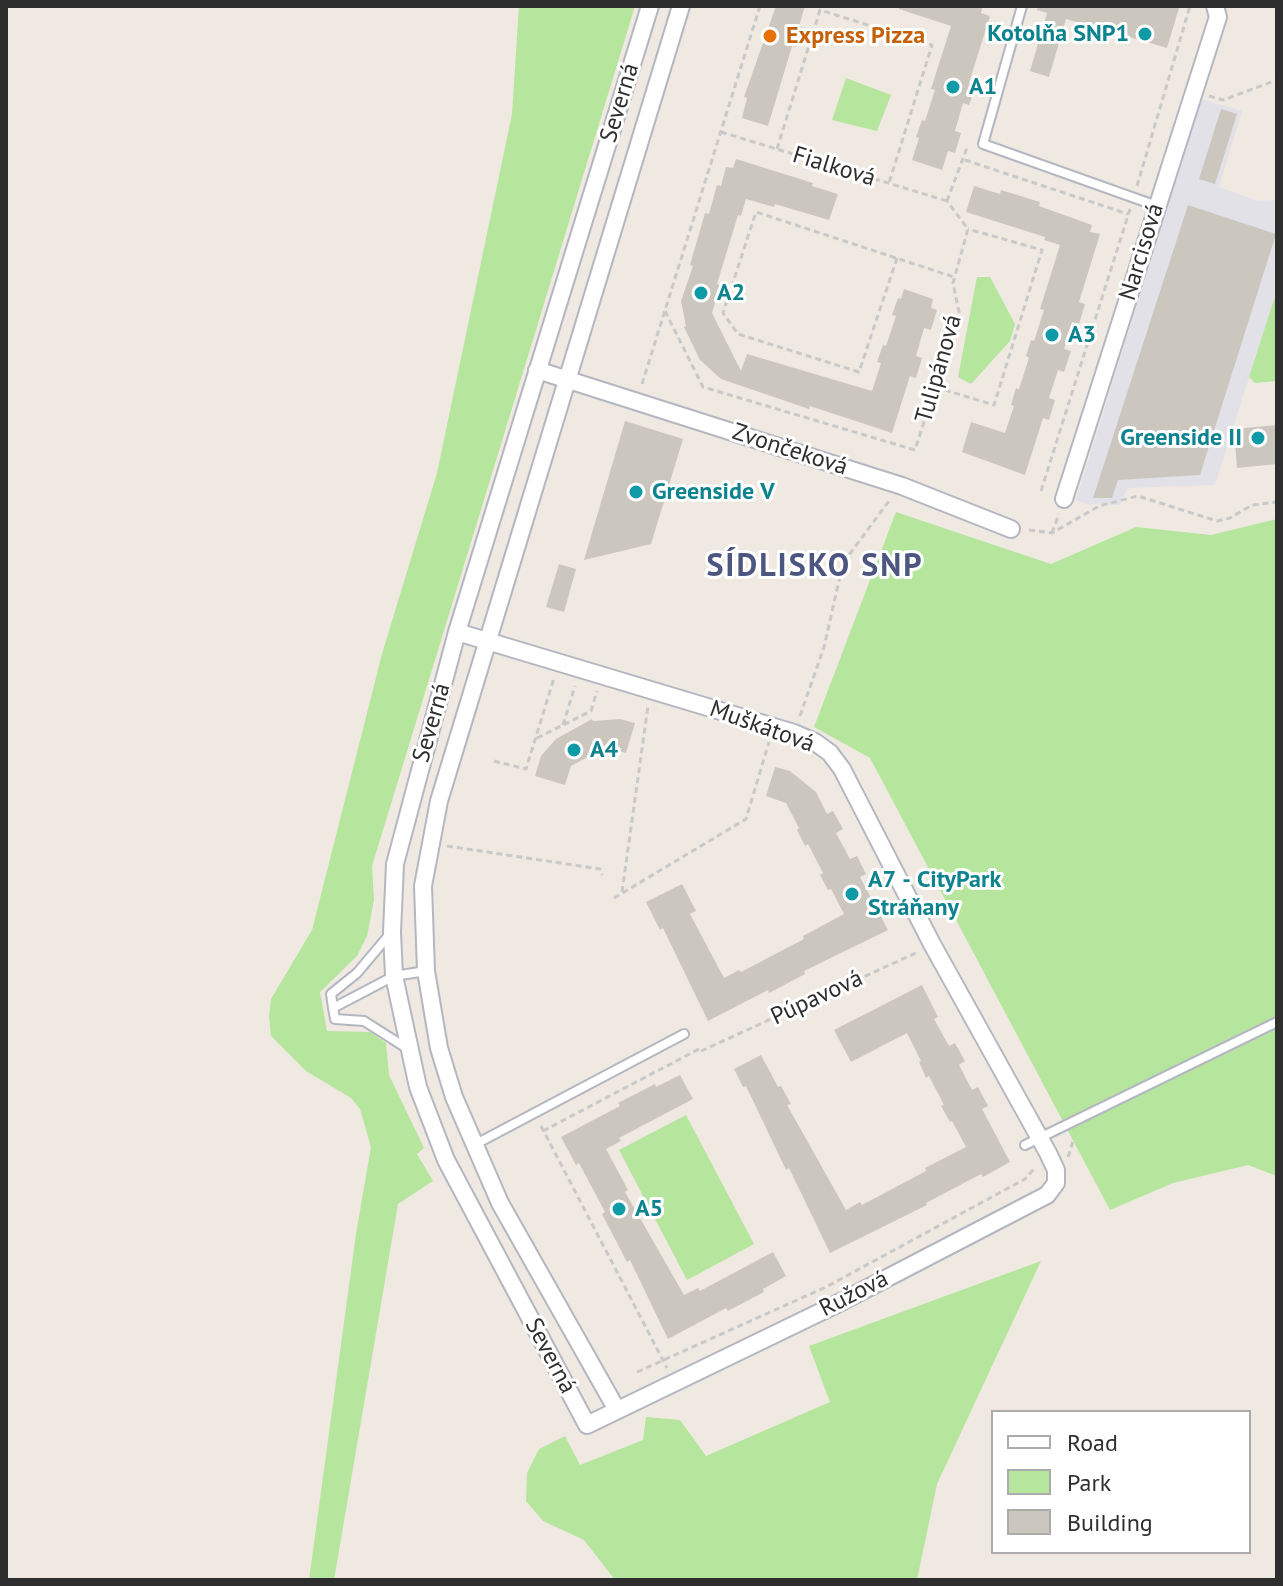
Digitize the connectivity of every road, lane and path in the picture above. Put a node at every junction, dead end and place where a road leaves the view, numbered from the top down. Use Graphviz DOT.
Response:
graph roads {
  1 [pos="650,6"];
  2 [pos="681,6"];
  3 [pos="760,6"];
  4 [pos="1022,6"];
  5 [pos="1190,6"];
  6 [pos="1215,6"];
  7 [pos="1277,80"];
  8 [pos="1194,91"];
  9 [pos="721,132"];
  10 [pos="777,149"];
  11 [pos="964,160"];
  12 [pos="889,183"];
  13 [pos="1134,196"];
  14 [pos="1157,206"];
  15 [pos="1128,214"];
  16 [pos="968,229"];
  17 [pos="897,258"];
  18 [pos="954,277"];
  19 [pos="665,311"];
  20 [pos="537,370"];
  21 [pos="567,379"];
  22 [pos="935,387"];
  23 [pos="637,401"];
  24 [pos="902,486"];
  25 [pos="1041,491"];
  26 [pos="1064,499"];
  27 [pos="1277,502"];
  28 [pos="1011,529"];
  29 [pos="457,632"];
  30 [pos="487,642"];
  31 [pos="558,663"];
  32 [pos="580,670"];
  33 [pos="602,676"];
  34 [pos="650,690"];
  35 [pos="563,725"];
  36 [pos="774,727"];
  37 [pos="794,733"];
  38 [pos="535,739"];
  39 [pos="494,761"];
  40 [pos="431,844"];
  41 [pos="602,875"];
  42 [pos="622,893"];
  43 [pos="614,898"];
  44 [pos="392,932"];
  45 [pos="932,944"];
  46 [pos="426,971"];
  47 [pos="394,976"];
  48 [pos="333,1008"];
  49 [pos="1277,1022"];
  50 [pos="684,1034"];
  51 [pos="408,1049"];
  52 [pos="534,1113"];
  53 [pos="1078,1118"];
  54 [pos="543,1131"];
  55 [pos="473,1145"];
  56 [pos="1038,1145"];
  57 [pos="446,1160"];
  58 [pos="1056,1170"];
  59 [pos="663,1359"];
  60 [pos="637,1372"];
  61 [pos="675,1381"];
  62 [pos="617,1410"];
  63 [pos="587,1425"];
  1 -- 20 [label="street, Severná"];
  2 -- 21 [label="street, Severná"];
  3 -- 9 [label="path"];
  4 -- 13 [label="lane"];
  5 -- 13 [label="path"];
  6 -- 8 [label="street, Narcisová"];
  7 -- 8 [label="path"];
  8 -- 14 [label="street, Narcisová"];
  9 -- 10 [label="path, Fialková"];
  9 -- 19 [label="path"];
  10 -- 12 [label="path, Fialková"];
  10 -- 12 [label="path"];
  11 -- 15 [label="path"];
  12 -- 16 [label="path, Fialková"];
  13 -- 14 [label="lane"];
  13 -- 15 [label="path"];
  14 -- 26 [label="street, Narcisová"];
  15 -- 25 [label="path"];
  16 -- 18 [label="path, Tulipánová"];
  16 -- 22 [label="path"];
  17 -- 17 [label="path"];
  17 -- 18 [label="path"];
  18 -- 22 [label="path, Tulipánová"];
  19 -- 22 [label="path, Tulipánová"];
  19 -- 23 [label="path"];
  20 -- 21 [label="street, Zvončeková"];
  20 -- 29 [label="street, Severná"];
  21 -- 23 [label="street, Zvončeková"];
  21 -- 30 [label="street, Severná"];
  23 -- 24 [label="street, Zvončeková"];
  24 -- 28 [label="street, Zvončeková"];
  24 -- 37 [label="path"];
  27 -- 28 [label="path"];
  29 -- 30 [label="street, Muškátová"];
  29 -- 44 [label="street, Severná"];
  30 -- 31 [label="street, Muškátová"];
  30 -- 40 [label="street, Severná"];
  31 -- 32 [label="street, Muškátová"];
  31 -- 38 [label="path"];
  32 -- 33 [label="street, Muškátová"];
  32 -- 35 [label="path"];
  33 -- 34 [label="street, Muškátová"];
  33 -- 35 [label="path"];
  34 -- 36 [label="street, Muškátová"];
  34 -- 42 [label="path"];
  35 -- 38 [label="path"];
  36 -- 37 [label="street, Muškátová"];
  36 -- 42 [label="path"];
  37 -- 45 [label="street, Muškátová"];
  38 -- 39 [label="path"];
  40 -- 41 [label="path"];
  40 -- 46 [label="street, Severná"];
  42 -- 43 [label="path"];
  44 -- 47 [label="street, Severná"];
  44 -- 48 [label="lane"];
  45 -- 54 [label="path, Púpavová"];
  45 -- 56 [label="street, Muškátová"];
  46 -- 47 [label="lane"];
  46 -- 55 [label="street, Severná"];
  47 -- 48 [label="lane"];
  47 -- 51 [label="street, Severná"];
  48 -- 51 [label="lane"];
  49 -- 53 [label="lane"];
  50 -- 52 [label="lane"];
  51 -- 57 [label="street, Severná"];
  52 -- 54 [label="path"];
  52 -- 55 [label="lane"];
  53 -- 56 [label="lane"];
  53 -- 58 [label="path"];
  54 -- 59 [label="path"];
  55 -- 57 [label="street"];
  55 -- 62 [label="street, Severná"];
  56 -- 58 [label="street"];
  56 -- 59 [label="path"];
  57 -- 63 [label="street, Severná"];
  58 -- 61 [label="street, Ružová"];
  59 -- 60 [label="path"];
  59 -- 61 [label="path"];
  61 -- 62 [label="street, Ružová"];
  62 -- 63 [label="street, Ružová"];
}
